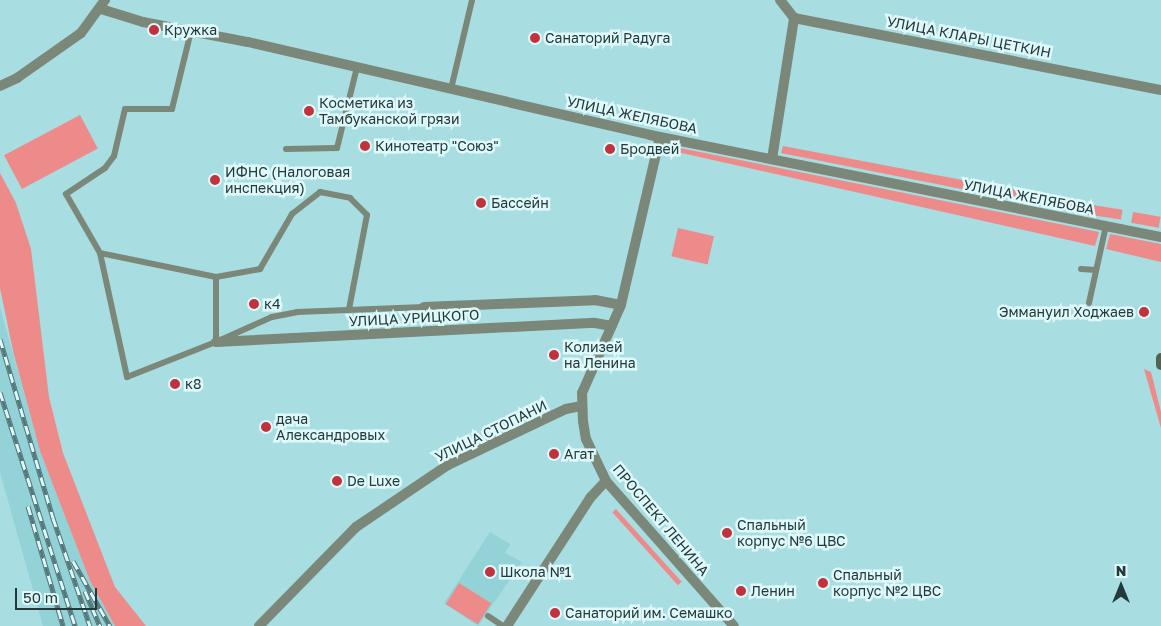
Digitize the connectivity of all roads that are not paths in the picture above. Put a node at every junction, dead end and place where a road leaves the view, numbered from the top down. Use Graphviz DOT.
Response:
graph roads {
  1 [pos="472,0"];
  2 [pos="780,0"];
  3 [pos="103,4"];
  4 [pos="794,18"];
  5 [pos="190,31"];
  6 [pos="357,67"];
  7 [pos="0,86"];
  8 [pos="451,89"];
  9 [pos="1161,90"];
  10 [pos="660,137"];
  11 [pos="286,149"];
  12 [pos="772,159"];
  13 [pos="1106,226"];
  14 [pos="1161,238"];
  15 [pos="100,253"];
  16 [pos="1081,268"];
  17 [pos="1096,270"];
  18 [pos="216,277"];
  19 [pos="1089,303"];
  20 [pos="620,304"];
  21 [pos="424,307"];
  22 [pos="349,310"];
  23 [pos="612,326"];
  24 [pos="216,342"];
  25 [pos="1161,358"];
  26 [pos="1161,364"];
  27 [pos="582,406"];
  28 [pos="606,482"];
  29 [pos="488,616"];
  30 [pos="259,626"];
  31 [pos="505,626"];
  32 [pos="734,626"];
  1 -- 8 [label="lane"];
  2 -- 4 [label="street"];
  3 -- 5 [label="street, УЛИЦА ЖЕЛЯБОВА"];
  3 -- 7 [label="street"];
  4 -- 9 [label="street, УЛИЦА КЛАРЫ ЦЕТКИН"];
  4 -- 12 [label="street"];
  5 -- 6 [label="street, УЛИЦА ЖЕЛЯБОВА"];
  5 -- 15 [label="lane"];
  6 -- 8 [label="street, УЛИЦА ЖЕЛЯБОВА"];
  6 -- 11 [label="lane"];
  8 -- 10 [label="street, УЛИЦА ЖЕЛЯБОВА"];
  10 -- 12 [label="street, УЛИЦА ЖЕЛЯБОВА"];
  10 -- 20 [label="street, ПРОСПЕКТ ЛЕНИНА"];
  12 -- 13 [label="street, УЛИЦА ЖЕЛЯБОВА"];
  13 -- 14 [label="street, УЛИЦА ЖЕЛЯБОВА"];
  13 -- 17 [label="lane"];
  15 -- 18 [label="lane"];
  15 -- 24 [label="lane"];
  16 -- 17 [label="lane"];
  17 -- 19 [label="lane"];
  18 -- 22 [label="lane"];
  18 -- 24 [label="lane"];
  20 -- 21 [label="street, УЛИЦА УРИЦКОГО"];
  20 -- 23 [label="street, ПРОСПЕКТ ЛЕНИНА"];
  21 -- 22 [label="lane"];
  22 -- 24 [label="lane"];
  23 -- 24 [label="street, УЛИЦА УРИЦКОГО"];
  23 -- 27 [label="street, ПРОСПЕКТ ЛЕНИНА"];
  25 -- 26 [label="main road"];
  27 -- 28 [label="street, ПРОСПЕКТ ЛЕНИНА"];
  27 -- 30 [label="street, УЛИЦА СТОПАНИ"];
  28 -- 31 [label="street"];
  28 -- 32 [label="street, ПРОСПЕКТ ЛЕНИНА"];
  29 -- 31 [label="lane"];
}
